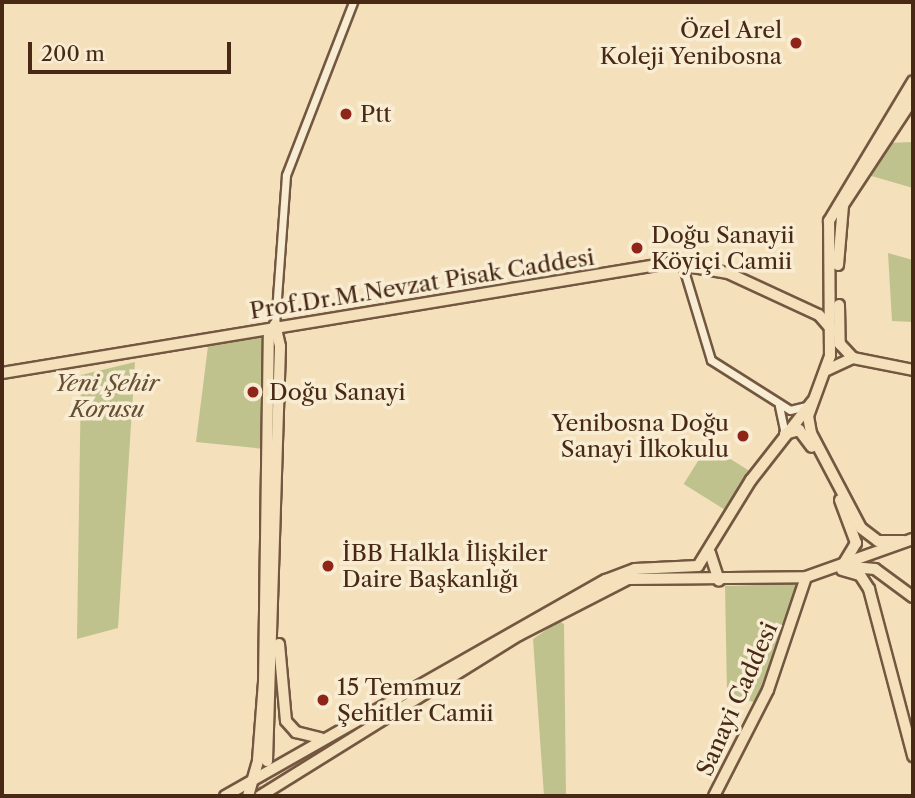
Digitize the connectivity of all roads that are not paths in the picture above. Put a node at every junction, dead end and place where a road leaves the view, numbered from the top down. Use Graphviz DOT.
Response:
graph roads {
  1 [pos="353,2"];
  2 [pos="913,81"];
  3 [pos="913,99"];
  4 [pos="682,264"];
  5 [pos="275,325"];
  6 [pos="832,331"];
  7 [pos="853,358"];
  8 [pos="826,370"];
  9 [pos="913,370"];
  10 [pos="2,373"];
  11 [pos="813,402"];
  12 [pos="777,403"];
  13 [pos="785,433"];
  14 [pos="861,528"];
  15 [pos="909,540"];
  16 [pos="710,552"];
  17 [pos="878,555"];
  18 [pos="838,570"];
  19 [pos="885,575"];
  20 [pos="806,577"];
  21 [pos="719,581"];
  22 [pos="913,597"];
  23 [pos="275,622"];
  24 [pos="321,738"];
  25 [pos="913,756"];
  26 [pos="267,761"];
  27 [pos="253,778"];
  28 [pos="270,793"];
  29 [pos="225,796"];
  30 [pos="248,796"];
  31 [pos="260,796"];
  32 [pos="714,796"];
  1 -- 5 [label="street"];
  2 -- 6 [label="main road"];
  3 -- 7 [label="main road"];
  4 -- 5 [label="main road, Prof.Dr.M.Nevzat Pisak Caddesi"];
  4 -- 6 [label="main road, Prof.Dr.M.Nevzat Pisak Caddesi"];
  4 -- 12 [label="street"];
  5 -- 10 [label="main road, Prof.Dr.M.Nevzat Pisak Caddesi"];
  5 -- 23 [label="main road"];
  5 -- 27 [label="main road"];
  6 -- 8 [label="main road"];
  7 -- 8 [label="main road"];
  7 -- 9 [label="main road"];
  8 -- 11 [label="main road"];
  11 -- 12 [label="street"];
  11 -- 13 [label="main road"];
  11 -- 14 [label="main road"];
  12 -- 13 [label="street"];
  13 -- 16 [label="main road"];
  13 -- 18 [label="main road"];
  14 -- 15 [label="main road"];
  14 -- 17 [label="main road"];
  15 -- 17 [label="main road"];
  16 -- 21 [label="main road"];
  16 -- 24 [label="main road"];
  17 -- 18 [label="main road"];
  17 -- 19 [label="main road"];
  18 -- 19 [label="main road"];
  18 -- 20 [label="main road"];
  18 -- 25 [label="main road"];
  19 -- 22 [label="main road"];
  20 -- 21 [label="main road"];
  20 -- 32 [label="main road, Sanayi Caddesi"];
  21 -- 28 [label="main road"];
  23 -- 24 [label="main road"];
  23 -- 26 [label="main road"];
  24 -- 27 [label="main road"];
  27 -- 29 [label="main road"];
  27 -- 30 [label="main road"];
  28 -- 31 [label="main road"];
}
